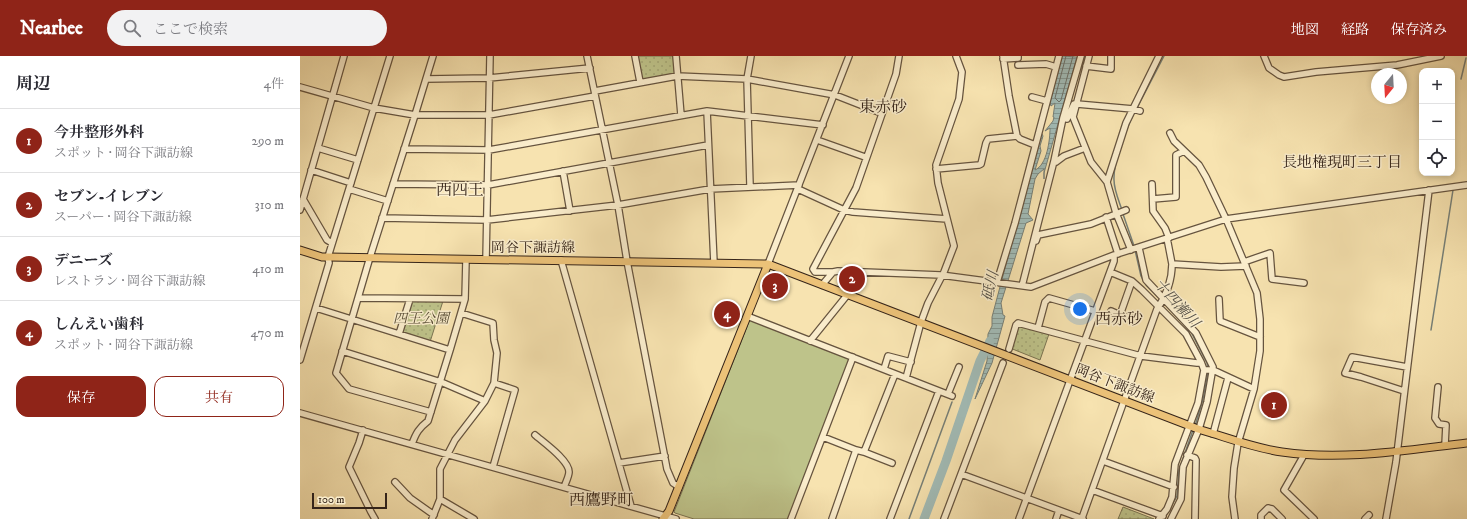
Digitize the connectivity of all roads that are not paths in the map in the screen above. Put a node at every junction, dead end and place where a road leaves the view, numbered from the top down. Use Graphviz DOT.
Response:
graph roads {
  1 [pos="344,56"];
  2 [pos="390,56"];
  3 [pos="433,56"];
  4 [pos="490,56"];
  5 [pos="587,56"];
  6 [pos="635,56"];
  7 [pos="676,56"];
  8 [pos="751,56"];
  9 [pos="849,56"];
  10 [pos="899,56"];
  11 [pos="956,56"];
  12 [pos="1018,56"];
  13 [pos="1059,56"];
  14 [pos="1080,56"];
  15 [pos="1089,56"];
  16 [pos="1111,56"];
  17 [pos="1158,56"];
  18 [pos="1264,56"];
  19 [pos="1441,56"];
  20 [pos="1003,58"];
  21 [pos="1018,64"];
  22 [pos="1086,66"];
  23 [pos="1056,67"];
  24 [pos="590,68"];
  25 [pos="677,76"];
  26 [pos="490,78"];
  27 [pos="426,79"];
  28 [pos="747,79"];
  29 [pos="640,82"];
  30 [pos="1080,85"];
  31 [pos="300,87"];
  32 [pos="1070,92"];
  33 [pos="595,94"];
  34 [pos="835,95"];
  35 [pos="332,97"];
  36 [pos="1032,97"];
  37 [pos="1047,101"];
  38 [pos="1077,104"];
  39 [pos="374,108"];
  40 [pos="1136,110"];
  41 [pos="707,111"];
  42 [pos="881,113"];
  43 [pos="489,115"];
  44 [pos="681,115"];
  45 [pos="416,116"];
  46 [pos="749,116"];
  47 [pos="1063,118"];
  48 [pos="823,125"];
  49 [pos="602,130"];
  50 [pos="1170,133"];
  51 [pos="1017,136"];
  52 [pos="817,140"];
  53 [pos="708,145"];
  54 [pos="1035,145"];
  55 [pos="318,148"];
  56 [pos="1085,148"];
  57 [pos="404,149"];
  58 [pos="488,150"];
  59 [pos="1184,151"];
  60 [pos="865,157"];
  61 [pos="358,160"];
  62 [pos="1054,161"];
  63 [pos="609,163"];
  64 [pos="936,169"];
  65 [pos="311,170"];
  66 [pos="563,171"];
  67 [pos="1107,182"];
  68 [pos="393,184"];
  69 [pos="1152,184"];
  70 [pos="1467,184"];
  71 [pos="488,185"];
  72 [pos="350,186"];
  73 [pos="750,186"];
  74 [pos="798,187"];
  75 [pos="710,189"];
  76 [pos="1429,190"];
  77 [pos="303,199"];
  78 [pos="1153,199"];
  79 [pos="388,201"];
  80 [pos="618,205"];
  81 [pos="300,210"];
  82 [pos="844,210"];
  83 [pos="1125,210"];
  84 [pos="570,211"];
  85 [pos="1117,213"];
  86 [pos="382,218"];
  87 [pos="1106,218"];
  88 [pos="947,219"];
  89 [pos="1226,219"];
  90 [pos="487,220"];
  91 [pos="1168,238"];
  92 [pos="332,243"];
  93 [pos="1031,249"];
  94 [pos="1135,249"];
  95 [pos="300,250"];
  96 [pos="1116,255"];
  97 [pos="328,257"];
  98 [pos="370,257"];
  99 [pos="466,260"];
  100 [pos="486,260"];
  101 [pos="561,260"];
  102 [pos="627,261"];
  103 [pos="714,263"];
  104 [pos="768,264"];
  105 [pos="1172,264"];
  106 [pos="1245,264"];
  107 [pos="833,272"];
  108 [pos="1110,272"];
  109 [pos="865,273"];
  110 [pos="941,275"];
  111 [pos="1132,281"];
  112 [pos="999,282"];
  113 [pos="1304,283"];
  114 [pos="822,285"];
  115 [pos="1020,286"];
  116 [pos="847,295"];
  117 [pos="358,298"];
  118 [pos="410,299"];
  119 [pos="465,299"];
  120 [pos="1219,299"];
  121 [pos="1161,303"];
  122 [pos="316,308"];
  123 [pos="1095,311"];
  124 [pos="1112,311"];
  125 [pos="461,313"];
  126 [pos="1120,315"];
  127 [pos="747,316"];
  128 [pos="1131,318"];
  129 [pos="351,320"];
  130 [pos="921,322"];
  131 [pos="1038,328"];
  132 [pos="1196,333"];
  133 [pos="399,334"];
  134 [pos="1260,337"];
  135 [pos="1188,338"];
  136 [pos="1085,340"];
  137 [pos="810,341"];
  138 [pos="1009,349"];
  139 [pos="450,350"];
  140 [pos="342,352"];
  141 [pos="1141,356"];
  142 [pos="853,357"];
  143 [pos="300,360"];
  144 [pos="911,362"];
  145 [pos="1201,362"];
  146 [pos="1003,363"];
  147 [pos="959,367"];
  148 [pos="1407,367"];
  149 [pos="884,369"];
  150 [pos="1208,370"];
  151 [pos="895,374"];
  152 [pos="906,378"];
  153 [pos="1228,378"];
  154 [pos="1070,380"];
  155 [pos="441,382"];
  156 [pos="494,383"];
  157 [pos="1438,387"];
  158 [pos="1254,388"];
  159 [pos="939,391"];
  160 [pos="1404,391"];
  161 [pos="485,401"];
  162 [pos="1125,401"];
  163 [pos="431,412"];
  164 [pos="300,413"];
  165 [pos="1194,428"];
  166 [pos="363,430"];
  167 [pos="1213,434"];
  168 [pos="535,435"];
  169 [pos="823,437"];
  170 [pos="1238,443"];
  171 [pos="1467,443"];
  172 [pos="412,444"];
  173 [pos="1445,446"];
  174 [pos="856,450"];
  175 [pos="1398,451"];
  176 [pos="864,452"];
  177 [pos="447,455"];
  178 [pos="1187,455"];
  179 [pos="1304,455"];
  180 [pos="665,456"];
  181 [pos="1103,461"];
  182 [pos="619,463"];
  183 [pos="892,464"];
  184 [pos="493,467"];
  185 [pos="961,474"];
  186 [pos="394,482"];
  187 [pos="564,487"];
  188 [pos="679,487"];
  189 [pos="1174,487"];
  190 [pos="1092,490"];
  191 [pos="1026,498"];
  192 [pos="440,499"];
  193 [pos="631,506"];
  194 [pos="1059,510"];
  195 [pos="433,517"];
  196 [pos="1161,517"];
  197 [pos="665,518"];
  198 [pos="375,519"];
  199 [pos="474,519"];
  200 [pos="676,519"];
  201 [pos="791,519"];
  202 [pos="832,519"];
  203 [pos="890,519"];
  204 [pos="944,519"];
  205 [pos="1018,519"];
  206 [pos="1056,519"];
  207 [pos="1082,519"];
  208 [pos="1171,519"];
  209 [pos="1195,519"];
  210 [pos="1235,519"];
  211 [pos="1261,519"];
  212 [pos="1282,519"];
  213 [pos="1314,519"];
  214 [pos="1386,519"];
  1 -- 35 [label="street"];
  2 -- 39 [label="street"];
  3 -- 27 [label="street"];
  4 -- 26 [label="street"];
  5 -- 24 [label="street"];
  6 -- 29 [label="street"];
  7 -- 25 [label="street"];
  8 -- 28 [label="street"];
  9 -- 34 [label="street"];
  10 -- 42 [label="street"];
  11 -- 64 [label="street"];
  12 -- 20 [label="street"];
  13 -- 23 [label="street"];
  14 -- 32 [label="street"];
  15 -- 22 [label="street"];
  16 -- 22 [label="street"];
  17 -- 40 [label="street"];
  18 -- 19 [label="street"];
  20 -- 51 [label="street"];
  21 -- 23 [label="street"];
  22 -- 30 [label="street"];
  23 -- 37 [label="street"];
  24 -- 26 [label="street"];
  24 -- 33 [label="street"];
  25 -- 28 [label="street"];
  25 -- 29 [label="street"];
  25 -- 44 [label="street"];
  26 -- 27 [label="street"];
  26 -- 43 [label="street"];
  27 -- 45 [label="street"];
  28 -- 34 [label="street"];
  28 -- 46 [label="street"];
  29 -- 33 [label="street"];
  30 -- 32 [label="street"];
  30 -- 38 [label="street"];
  31 -- 35 [label="street"];
  32 -- 47 [label="street"];
  33 -- 43 [label="street"];
  33 -- 49 [label="street"];
  34 -- 42 [label="street"];
  34 -- 48 [label="street"];
  35 -- 39 [label="street"];
  35 -- 55 [label="street"];
  36 -- 37 [label="street"];
  37 -- 54 [label="street"];
  38 -- 40 [label="street"];
  38 -- 47 [label="street"];
  38 -- 56 [label="street"];
  39 -- 45 [label="street"];
  39 -- 61 [label="street"];
  40 -- 67 [label="street"];
  41 -- 44 [label="street"];
  41 -- 46 [label="street"];
  41 -- 53 [label="street"];
  42 -- 60 [label="street"];
  43 -- 45 [label="street"];
  43 -- 58 [label="street"];
  44 -- 49 [label="street"];
  45 -- 57 [label="street"];
  46 -- 48 [label="street"];
  46 -- 73 [label="street"];
  47 -- 62 [label="street"];
  48 -- 52 [label="street"];
  49 -- 58 [label="street"];
  49 -- 63 [label="street"];
  50 -- 59 [label="street"];
  51 -- 54 [label="street"];
  51 -- 64 [label="street"];
  52 -- 60 [label="street"];
  52 -- 74 [label="street"];
  53 -- 63 [label="street"];
  53 -- 75 [label="street"];
  54 -- 112 [label="street"];
  55 -- 61 [label="street"];
  55 -- 65 [label="street"];
  56 -- 62 [label="street"];
  56 -- 67 [label="street"];
  57 -- 58 [label="street"];
  57 -- 68 [label="street"];
  58 -- 71 [label="street"];
  59 -- 78 [label="street"];
  59 -- 89 [label="street"];
  60 -- 82 [label="street"];
  61 -- 72 [label="street"];
  62 -- 93 [label="street"];
  63 -- 66 [label="street"];
  63 -- 80 [label="street"];
  64 -- 88 [label="street"];
  65 -- 72 [label="street"];
  65 -- 77 [label="street"];
  66 -- 71 [label="street"];
  66 -- 84 [label="street"];
  67 -- 85 [label="street"];
  68 -- 71 [label="street"];
  68 -- 79 [label="street"];
  69 -- 78 [label="street"];
  70 -- 76 [label="street"];
  71 -- 90 [label="street"];
  72 -- 79 [label="street"];
  72 -- 92 [label="street"];
  73 -- 74 [label="street"];
  73 -- 75 [label="street"];
  74 -- 82 [label="street"];
  74 -- 104 [label="street"];
  75 -- 80 [label="street"];
  75 -- 103 [label="street"];
  76 -- 89 [label="street"];
  76 -- 148 [label="street"];
  77 -- 81 [label="street"];
  77 -- 92 [label="street"];
  78 -- 91 [label="street"];
  79 -- 86 [label="street"];
  80 -- 84 [label="street"];
  80 -- 102 [label="street"];
  82 -- 88 [label="street"];
  82 -- 107 [label="street"];
  83 -- 85 [label="street"];
  84 -- 90 [label="street"];
  85 -- 87 [label="street"];
  85 -- 94 [label="street"];
  86 -- 90 [label="street"];
  86 -- 98 [label="street"];
  87 -- 93 [label="street"];
  87 -- 96 [label="street"];
  88 -- 110 [label="street"];
  89 -- 91 [label="street"];
  89 -- 106 [label="street"];
  90 -- 100 [label="street"];
  91 -- 94 [label="street"];
  91 -- 105 [label="street"];
  92 -- 97 [label="street"];
  93 -- 115 [label="street"];
  94 -- 96 [label="street"];
  94 -- 121 [label="street"];
  95 -- 97 [label="main road, 岡谷下諏訪線"];
  96 -- 108 [label="street"];
  96 -- 115 [label="street"];
  97 -- 98 [label="main road, 岡谷下諏訪線"];
  97 -- 122 [label="street"];
  98 -- 99 [label="main road, 岡谷下諏訪線"];
  98 -- 117 [label="street"];
  99 -- 100 [label="main road, 岡谷下諏訪線"];
  99 -- 119 [label="street"];
  100 -- 101 [label="main road, 岡谷下諏訪線"];
  101 -- 102 [label="main road, 岡谷下諏訪線"];
  101 -- 182 [label="street"];
  102 -- 103 [label="main road, 岡谷下諏訪線"];
  102 -- 180 [label="street"];
  103 -- 104 [label="main road, 岡谷下諏訪線"];
  104 -- 114 [label="main road, 岡谷下諏訪線"];
  104 -- 127 [label="main road"];
  105 -- 106 [label="street"];
  105 -- 121 [label="street"];
  106 -- 113 [label="street"];
  106 -- 134 [label="street"];
  107 -- 109 [label="street"];
  107 -- 114 [label="street"];
  108 -- 111 [label="street"];
  108 -- 123 [label="street"];
  109 -- 110 [label="street"];
  109 -- 116 [label="street"];
  110 -- 112 [label="street"];
  110 -- 130 [label="street"];
  111 -- 121 [label="street"];
  111 -- 126 [label="street"];
  112 -- 115 [label="street"];
  114 -- 116 [label="main road, 岡谷下諏訪線"];
  116 -- 130 [label="main road, 岡谷下諏訪線"];
  116 -- 137 [label="street"];
  117 -- 118 [label="street"];
  117 -- 129 [label="street"];
  118 -- 119 [label="street"];
  118 -- 133 [label="street"];
  119 -- 125 [label="street"];
  120 -- 134 [label="street"];
  121 -- 132 [label="street"];
  121 -- 135 [label="street"];
  121 -- 141 [label="street"];
  122 -- 129 [label="street"];
  122 -- 143 [label="street"];
  123 -- 131 [label="street"];
  123 -- 136 [label="street"];
  124 -- 126 [label="street"];
  125 -- 139 [label="street"];
  125 -- 156 [label="street"];
  126 -- 128 [label="street"];
  127 -- 137 [label="street"];
  127 -- 188 [label="main road"];
  129 -- 133 [label="street"];
  129 -- 140 [label="street"];
  130 -- 144 [label="street"];
  130 -- 154 [label="main road, 岡谷下諏訪線"];
  131 -- 136 [label="street"];
  131 -- 138 [label="street"];
  132 -- 135 [label="street"];
  132 -- 150 [label="street"];
  133 -- 139 [label="street"];
  134 -- 158 [label="street"];
  135 -- 145 [label="street"];
  136 -- 141 [label="street"];
  136 -- 154 [label="street"];
  137 -- 142 [label="street"];
  139 -- 155 [label="street"];
  140 -- 155 [label="street"];
  140 -- 163 [label="street"];
  141 -- 145 [label="street"];
  141 -- 162 [label="street"];
  142 -- 149 [label="street"];
  142 -- 169 [label="street"];
  144 -- 149 [label="street"];
  144 -- 152 [label="street"];
  145 -- 150 [label="street"];
  146 -- 185 [label="street"];
  147 -- 159 [label="street"];
  148 -- 160 [label="street"];
  148 -- 160 [label="street"];
  149 -- 151 [label="street"];
  150 -- 153 [label="street"];
  150 -- 165 [label="street"];
  150 -- 165 [label="street"];
  151 -- 152 [label="street"];
  151 -- 176 [label="street"];
  152 -- 159 [label="street"];
  153 -- 158 [label="street"];
  153 -- 167 [label="street"];
  154 -- 162 [label="main road, 岡谷下諏訪線"];
  154 -- 191 [label="street"];
  155 -- 161 [label="street"];
  155 -- 163 [label="street"];
  156 -- 161 [label="street"];
  156 -- 184 [label="street"];
  157 -- 173 [label="street"];
  158 -- 170 [label="street"];
  159 -- 203 [label="street"];
  160 -- 175 [label="street"];
  161 -- 177 [label="street"];
  162 -- 165 [label="main road, 岡谷下諏訪線"];
  162 -- 181 [label="street"];
  163 -- 172 [label="street"];
  164 -- 166 [label="street"];
  165 -- 167 [label="main road, 岡谷下諏訪線"];
  165 -- 178 [label="street"];
  165 -- 189 [label="street"];
  166 -- 172 [label="street"];
  166 -- 198 [label="street"];
  167 -- 170 [label="main road, 岡谷下諏訪線"];
  168 -- 187 [label="street"];
  169 -- 174 [label="street"];
  169 -- 201 [label="street"];
  170 -- 179 [label="main road, 岡谷下諏訪線"];
  170 -- 210 [label="street"];
  171 -- 173 [label="main road, 岡谷下諏訪線"];
  172 -- 177 [label="street"];
  173 -- 175 [label="main road, 岡谷下諏訪線"];
  174 -- 176 [label="street"];
  174 -- 202 [label="street"];
  175 -- 179 [label="main road, 岡谷下諏訪線"];
  175 -- 214 [label="street"];
  176 -- 183 [label="street"];
  177 -- 184 [label="street"];
  177 -- 192 [label="street"];
  178 -- 208 [label="street"];
  178 -- 209 [label="street"];
  179 -- 213 [label="street"];
  180 -- 182 [label="street"];
  180 -- 188 [label="street"];
  181 -- 189 [label="street"];
  181 -- 190 [label="street"];
  182 -- 193 [label="street"];
  184 -- 187 [label="street"];
  185 -- 191 [label="street"];
  185 -- 204 [label="street"];
  186 -- 195 [label="street"];
  187 -- 193 [label="street"];
  188 -- 197 [label="main road"];
  189 -- 196 [label="street"];
  190 -- 196 [label="street"];
  190 -- 207 [label="street"];
  191 -- 194 [label="street"];
  191 -- 205 [label="street"];
  192 -- 195 [label="street"];
  192 -- 199 [label="street"];
  193 -- 197 [label="street"];
  194 -- 206 [label="street"];
  194 -- 207 [label="street"];
  197 -- 200 [label="street"];
  211 -- 212 [label="street"];
}
